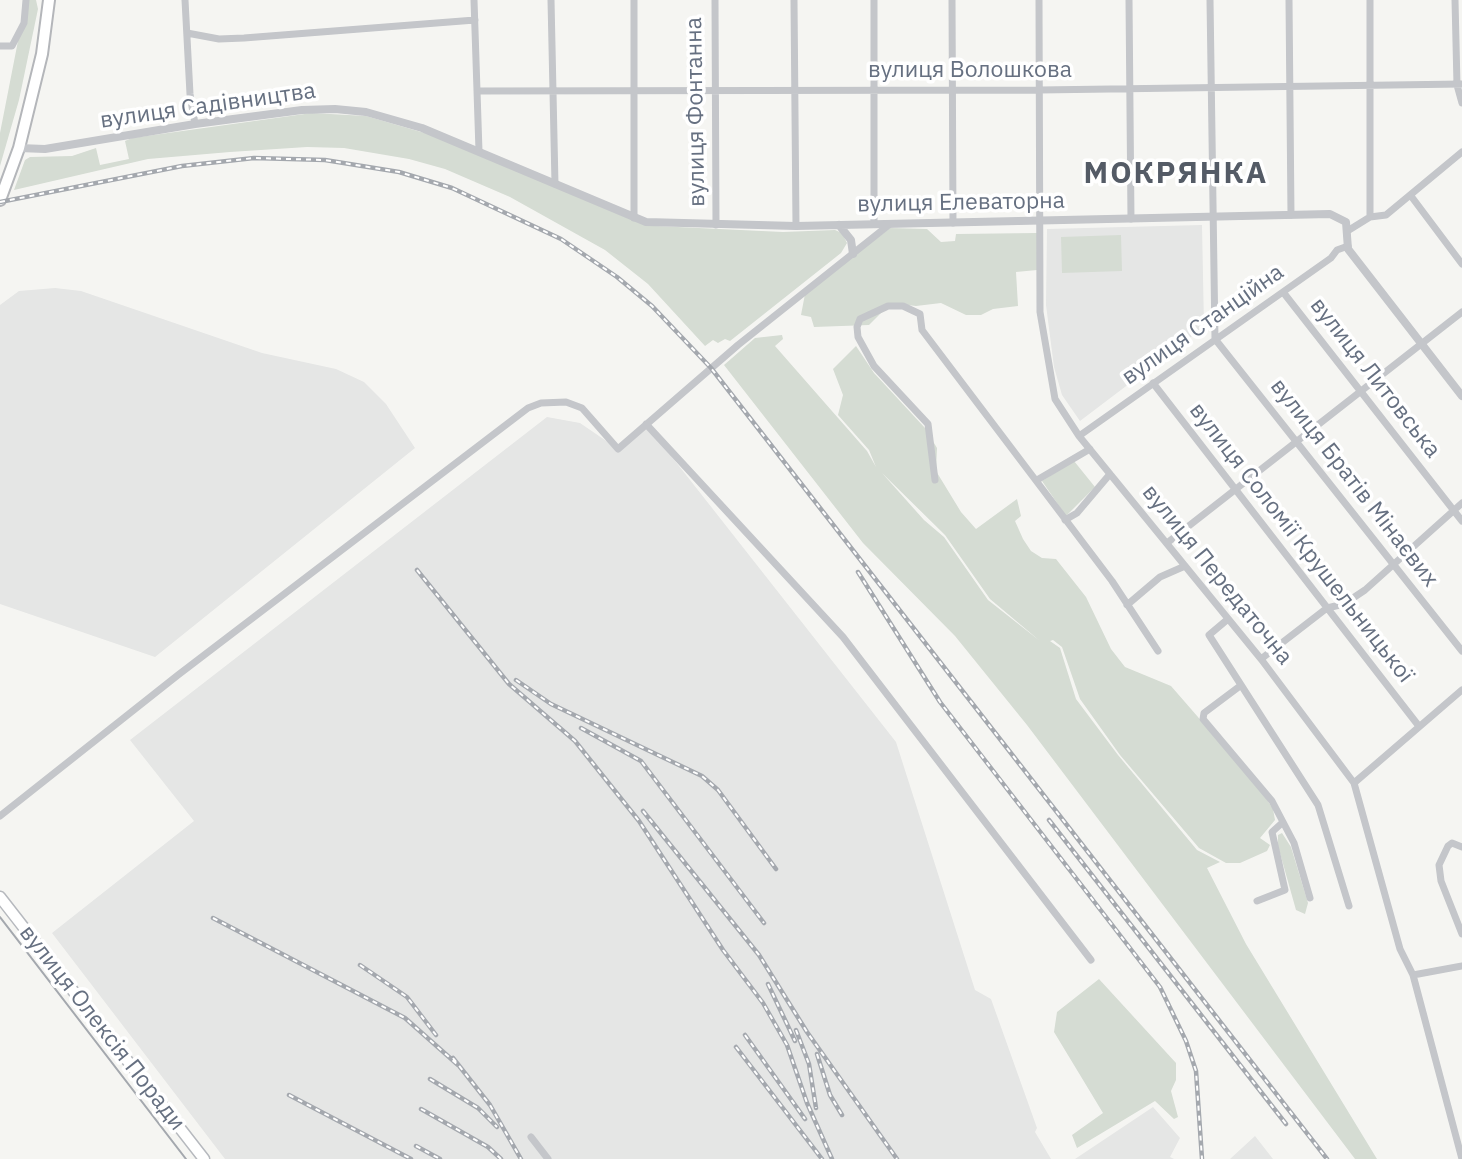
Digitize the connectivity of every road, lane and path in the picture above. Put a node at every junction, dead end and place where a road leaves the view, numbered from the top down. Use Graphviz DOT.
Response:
graph roads {
  1 [pos="26,0"];
  2 [pos="49,0"];
  3 [pos="185,0"];
  4 [pos="474,0"];
  5 [pos="551,0"];
  6 [pos="634,0"];
  7 [pos="715,0"];
  8 [pos="794,0"];
  9 [pos="874,0"];
  10 [pos="952,0"];
  11 [pos="1039,0"];
  12 [pos="1129,0"];
  13 [pos="1210,0"];
  14 [pos="1289,0"];
  15 [pos="1370,0"];
  16 [pos="1455,0"];
  17 [pos="475,20"];
  18 [pos="187,33"];
  19 [pos="0,46"];
  20 [pos="1459,84"];
  21 [pos="1290,87"];
  22 [pos="1129,88"];
  23 [pos="1210,88"];
  24 [pos="1370,88"];
  25 [pos="550,89"];
  26 [pos="795,89"];
  27 [pos="875,89"];
  28 [pos="953,89"];
  29 [pos="634,90"];
  30 [pos="715,90"];
  31 [pos="1040,90"];
  32 [pos="478,91"];
  33 [pos="1462,103"];
  34 [pos="195,124"];
  35 [pos="19,148"];
  36 [pos="479,151"];
  37 [pos="1462,152"];
  38 [pos="555,184"];
  39 [pos="1,194"];
  40 [pos="1411,196"];
  41 [pos="1291,215"];
  42 [pos="1213,217"];
  43 [pos="1370,217"];
  44 [pos="634,218"];
  45 [pos="1131,219"];
  46 [pos="1042,221"];
  47 [pos="953,223"];
  48 [pos="874,224"];
  49 [pos="890,224"];
  50 [pos="716,225"];
  51 [pos="839,225"];
  52 [pos="796,226"];
  53 [pos="1349,230"];
  54 [pos="1348,246"];
  55 [pos="852,254"];
  56 [pos="1462,264"];
  57 [pos="1283,292"];
  58 [pos="1462,312"];
  59 [pos="1215,339"];
  60 [pos="1420,342"];
  61 [pos="1153,383"];
  62 [pos="1360,390"];
  63 [pos="1462,396"];
  64 [pos="646,424"];
  65 [pos="1079,436"];
  66 [pos="1297,440"];
  67 [pos="1090,449"];
  68 [pos="1110,474"];
  69 [pos="935,480"];
  70 [pos="1037,480"];
  71 [pos="1235,489"];
  72 [pos="1462,503"];
  73 [pos="1454,509"];
  74 [pos="1065,520"];
  75 [pos="1462,521"];
  76 [pos="1167,543"];
  77 [pos="1394,564"];
  78 [pos="1185,566"];
  79 [pos="1127,605"];
  80 [pos="1327,608"];
  81 [pos="1228,619"];
  82 [pos="1462,651"];
  83 [pos="1158,652"];
  84 [pos="1261,659"];
  85 [pos="1240,686"];
  86 [pos="1462,690"];
  87 [pos="1418,725"];
  88 [pos="1354,783"];
  89 [pos="0,816"];
  90 [pos="1282,823"];
  91 [pos="1462,847"];
  92 [pos="0,897"];
  93 [pos="1310,898"];
  94 [pos="1257,901"];
  95 [pos="1349,905"];
  96 [pos="1462,934"];
  97 [pos="1091,960"];
  98 [pos="1462,966"];
  99 [pos="1412,975"];
  100 [pos="531,1137"];
  101 [pos="204,1159"];
  102 [pos="548,1159"];
  103 [pos="1462,1159"];
  1 -- 19 [label="street"];
  2 -- 35 [label="highway"];
  3 -- 18 [label="street"];
  4 -- 17 [label="street"];
  5 -- 25 [label="street"];
  6 -- 29 [label="street"];
  7 -- 30 [label="street, вулиця Фонтанна"];
  8 -- 26 [label="street"];
  9 -- 27 [label="street"];
  10 -- 28 [label="street"];
  11 -- 31 [label="street, вулиця Передаточна"];
  12 -- 22 [label="street"];
  13 -- 23 [label="street"];
  14 -- 21 [label="street"];
  15 -- 24 [label="street"];
  16 -- 20 [label="street"];
  17 -- 18 [label="street"];
  17 -- 32 [label="street"];
  18 -- 34 [label="street"];
  20 -- 24 [label="street, вулиця Волошкова"];
  20 -- 33 [label="street"];
  21 -- 23 [label="street, вулиця Волошкова"];
  21 -- 24 [label="street, вулиця Волошкова"];
  21 -- 41 [label="street"];
  22 -- 23 [label="street, вулиця Волошкова"];
  22 -- 31 [label="street, вулиця Волошкова"];
  22 -- 45 [label="street"];
  23 -- 42 [label="street"];
  24 -- 43 [label="street"];
  25 -- 29 [label="street, вулиця Волошкова"];
  25 -- 32 [label="street, вулиця Волошкова"];
  25 -- 38 [label="street"];
  26 -- 27 [label="street, вулиця Волошкова"];
  26 -- 30 [label="street, вулиця Волошкова"];
  26 -- 52 [label="street"];
  27 -- 28 [label="street, вулиця Волошкова"];
  27 -- 48 [label="street"];
  28 -- 31 [label="street, вулиця Волошкова"];
  28 -- 47 [label="street"];
  29 -- 30 [label="street, вулиця Волошкова"];
  29 -- 44 [label="street"];
  30 -- 50 [label="street, вулиця Фонтанна"];
  31 -- 46 [label="street, вулиця Передаточна"];
  32 -- 36 [label="street"];
  34 -- 35 [label="street, вулиця Садівництва"];
  34 -- 36 [label="street, вулиця Садівництва"];
  35 -- 39 [label="highway"];
  36 -- 38 [label="street, вулиця Садівництва"];
  37 -- 40 [label="street"];
  38 -- 44 [label="street, вулиця Садівництва"];
  40 -- 43 [label="street"];
  40 -- 56 [label="street"];
  41 -- 42 [label="street, вулиця Елеваторна"];
  41 -- 53 [label="street, вулиця Елеваторна"];
  42 -- 45 [label="street, вулиця Елеваторна"];
  42 -- 59 [label="street"];
  43 -- 53 [label="street"];
  44 -- 50 [label="street, вулиця Елеваторна"];
  45 -- 46 [label="street, вулиця Елеваторна"];
  46 -- 47 [label="street, вулиця Елеваторна"];
  46 -- 65 [label="street, вулиця Передаточна"];
  47 -- 49 [label="street, вулиця Елеваторна"];
  48 -- 49 [label="street, вулиця Елеваторна"];
  48 -- 51 [label="street, вулиця Елеваторна"];
  49 -- 55 [label="street"];
  50 -- 52 [label="street, вулиця Елеваторна"];
  51 -- 52 [label="street, вулиця Елеваторна"];
  51 -- 55 [label="street"];
  53 -- 54 [label="street"];
  54 -- 57 [label="street, вулиця Станційна"];
  54 -- 60 [label="street"];
  55 -- 64 [label="street"];
  57 -- 59 [label="street, вулиця Станційна"];
  57 -- 62 [label="street, вулиця Литовська"];
  58 -- 60 [label="street"];
  59 -- 61 [label="street, вулиця Станційна"];
  59 -- 66 [label="street, вулиця Братів Мінаєвих"];
  60 -- 62 [label="street"];
  60 -- 63 [label="street"];
  61 -- 65 [label="street, вулиця Станційна"];
  61 -- 71 [label="street, вулиця Соломії Крушельницької"];
  62 -- 66 [label="street"];
  62 -- 73 [label="street, вулиця Литовська"];
  64 -- 89 [label="street"];
  64 -- 97 [label="street"];
  65 -- 67 [label="street, вулиця Передаточна"];
  66 -- 71 [label="street"];
  66 -- 77 [label="street, вулиця Братів Мінаєвих"];
  67 -- 68 [label="street, вулиця Передаточна"];
  67 -- 70 [label="street"];
  68 -- 74 [label="street"];
  68 -- 76 [label="street, вулиця Передаточна"];
  69 -- 70 [label="street"];
  70 -- 74 [label="street"];
  71 -- 76 [label="street"];
  71 -- 80 [label="street, вулиця Соломії Крушельницької"];
  72 -- 73 [label="street"];
  73 -- 75 [label="street, вулиця Литовська"];
  73 -- 77 [label="street"];
  74 -- 79 [label="street"];
  76 -- 78 [label="street, вулиця Передаточна"];
  77 -- 80 [label="street"];
  77 -- 82 [label="street, вулиця Братів Мінаєвих"];
  78 -- 79 [label="street"];
  78 -- 81 [label="street, вулиця Передаточна"];
  79 -- 83 [label="street"];
  80 -- 84 [label="street"];
  80 -- 87 [label="street, вулиця Соломії Крушельницької"];
  81 -- 84 [label="street, вулиця Передаточна"];
  81 -- 85 [label="street"];
  84 -- 88 [label="street, вулиця Передаточна"];
  85 -- 90 [label="street"];
  85 -- 95 [label="street"];
  86 -- 87 [label="street"];
  87 -- 88 [label="street"];
  88 -- 99 [label="street, вулиця Передаточна"];
  90 -- 93 [label="street"];
  90 -- 94 [label="street"];
  91 -- 96 [label="street"];
  92 -- 101 [label="main road, вулиця Олексія Поради"];
  98 -- 99 [label="street"];
  99 -- 103 [label="street, вулиця Передаточна"];
  100 -- 102 [label="street"];
}
